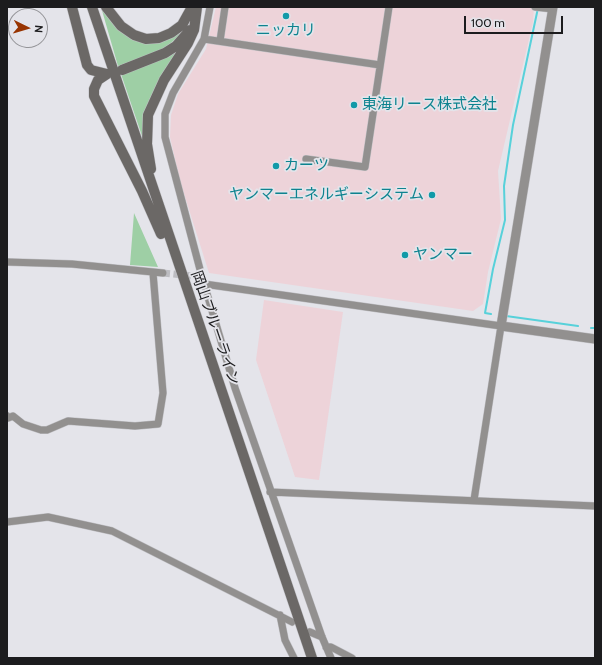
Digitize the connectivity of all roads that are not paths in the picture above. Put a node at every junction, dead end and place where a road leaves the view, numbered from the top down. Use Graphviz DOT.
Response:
graph roads {
  1 [pos="72,7"];
  2 [pos="92,7"];
  3 [pos="106,7"];
  4 [pos="210,7"];
  5 [pos="225,7"];
  6 [pos="388,7"];
  7 [pos="535,7"];
  8 [pos="553,8"];
  9 [pos="195,9"];
  10 [pos="204,38"];
  11 [pos="220,41"];
  12 [pos="380,65"];
  13 [pos="122,70"];
  14 [pos="306,159"];
  15 [pos="152,187"];
  16 [pos="7,262"];
  17 [pos="153,273"];
  18 [pos="163,273"];
  19 [pos="204,284"];
  20 [pos="186,289"];
  21 [pos="501,326"];
  22 [pos="595,340"];
  23 [pos="7,416"];
  24 [pos="270,492"];
  25 [pos="474,500"];
  26 [pos="595,506"];
  27 [pos="7,522"];
  28 [pos="280,615"];
  29 [pos="292,622"];
  30 [pos="310,632"];
  31 [pos="322,637"];
  32 [pos="326,647"];
  33 [pos="294,658"];
  34 [pos="312,658"];
  35 [pos="331,658"];
  36 [pos="352,658"];
  1 -- 20 [label="main road"];
  2 -- 15 [label="main road, 岡山ブルーライン"];
  3 -- 9 [label="main road"];
  4 -- 10 [label="street"];
  5 -- 11 [label="street"];
  6 -- 12 [label="street"];
  7 -- 8 [label="street"];
  8 -- 21 [label="street"];
  9 -- 13 [label="main road"];
  9 -- 15 [label="main road"];
  10 -- 11 [label="street"];
  10 -- 19 [label="street"];
  11 -- 12 [label="street"];
  12 -- 14 [label="street"];
  15 -- 20 [label="main road, 岡山ブルーライン"];
  16 -- 17 [label="street"];
  17 -- 18 [label="street"];
  17 -- 23 [label="street"];
  19 -- 21 [label="street"];
  19 -- 24 [label="street"];
  20 -- 34 [label="main road, 岡山ブルーライン"];
  21 -- 22 [label="street"];
  21 -- 25 [label="street"];
  24 -- 25 [label="street"];
  24 -- 31 [label="street"];
  25 -- 26 [label="street"];
  27 -- 28 [label="street"];
  28 -- 29 [label="street"];
  28 -- 33 [label="street"];
  30 -- 31 [label="street"];
  31 -- 32 [label="street"];
  32 -- 35 [label="street"];
  32 -- 36 [label="street"];
}
